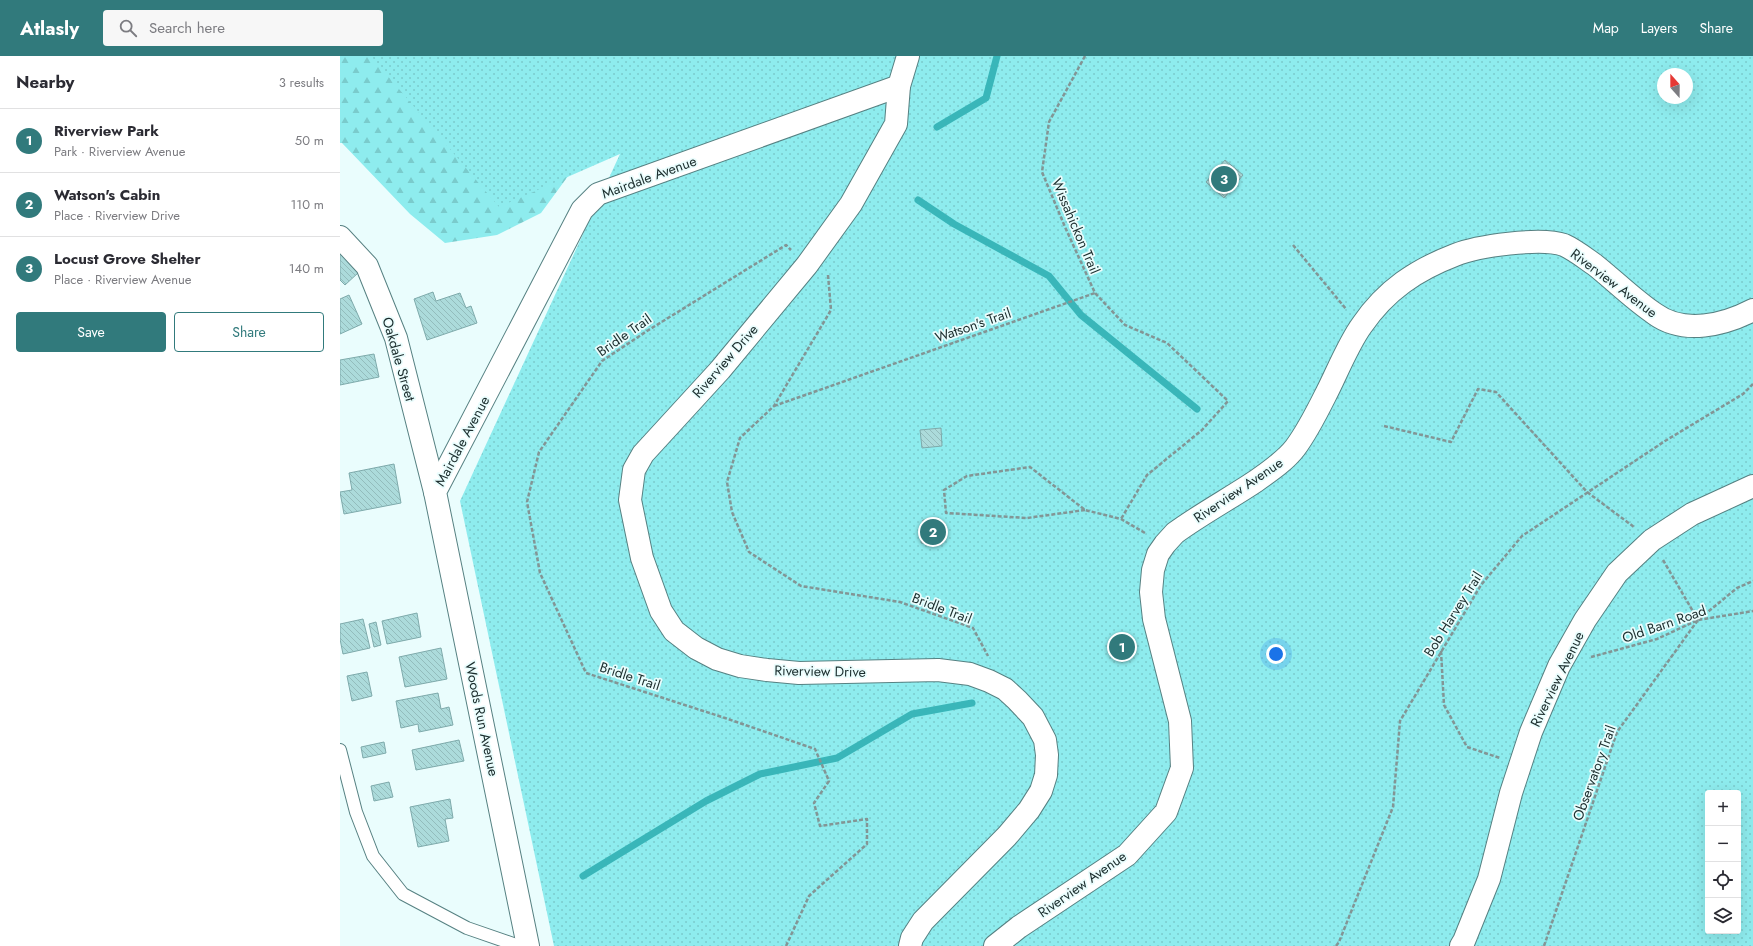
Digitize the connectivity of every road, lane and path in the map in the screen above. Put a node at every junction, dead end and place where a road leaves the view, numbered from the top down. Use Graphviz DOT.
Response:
graph roads {
  1 [pos="908,56"];
  2 [pos="1085,56"];
  3 [pos="900,86"];
  4 [pos="340,237"];
  5 [pos="1293,245"];
  6 [pos="807,265"];
  7 [pos="1095,293"];
  8 [pos="1753,310"];
  9 [pos="1361,326"];
  10 [pos="1753,384"];
  11 [pos="774,406"];
  12 [pos="1384,426"];
  13 [pos="1753,486"];
  14 [pos="435,492"];
  15 [pos="1587,492"];
  16 [pos="1085,510"];
  17 [pos="1120,519"];
  18 [pos="1652,540"];
  19 [pos="1165,544"];
  20 [pos="1753,581"];
  21 [pos="1753,611"];
  22 [pos="1698,620"];
  23 [pos="1441,651"];
  24 [pos="1559,666"];
  25 [pos="1005,689"];
  26 [pos="340,750"];
  27 [pos="1520,764"];
  28 [pos="519,946"];
  29 [pos="528,946"];
  30 [pos="786,946"];
  31 [pos="910,946"];
  32 [pos="995,946"];
  33 [pos="1336,946"];
  34 [pos="1461,946"];
  35 [pos="1544,946"];
  1 -- 3 [label="street"];
  2 -- 7 [label="path, Wissahickon Trail"];
  3 -- 6 [label="street, Riverview Drive"];
  3 -- 14 [label="street, Mairdale Avenue"];
  4 -- 14 [label="street, Oakdale Street"];
  5 -- 9 [label="path"];
  6 -- 11 [label="path, Bridle Trail"];
  6 -- 25 [label="street, Riverview Drive"];
  6 -- 30 [label="path, Bridle Trail"];
  7 -- 11 [label="path, Watson's Trail"];
  7 -- 17 [label="path"];
  8 -- 9 [label="street, Riverview Avenue"];
  9 -- 19 [label="street, Riverview Avenue"];
  10 -- 15 [label="path, Bob Harvey Trail"];
  11 -- 25 [label="path, Bridle Trail"];
  12 -- 15 [label="path"];
  13 -- 18 [label="street, Riverview Avenue"];
  14 -- 29 [label="street, Woods Run Avenue"];
  15 -- 18 [label="path"];
  15 -- 23 [label="path, Bob Harvey Trail"];
  16 -- 16 [label="path"];
  16 -- 17 [label="path"];
  17 -- 19 [label="path"];
  18 -- 22 [label="path"];
  18 -- 24 [label="street, Riverview Avenue"];
  19 -- 32 [label="street, Riverview Avenue"];
  20 -- 22 [label="path, Observatory Trail"];
  21 -- 22 [label="path, Old Barn Road"];
  22 -- 24 [label="path, Old Barn Road"];
  22 -- 35 [label="path, Observatory Trail"];
  23 -- 27 [label="path"];
  23 -- 33 [label="path, Bob Harvey Trail"];
  24 -- 27 [label="street, Riverview Avenue"];
  25 -- 31 [label="street, Riverview Drive"];
  26 -- 28 [label="lane"];
  27 -- 34 [label="street, Riverview Avenue"];
}
